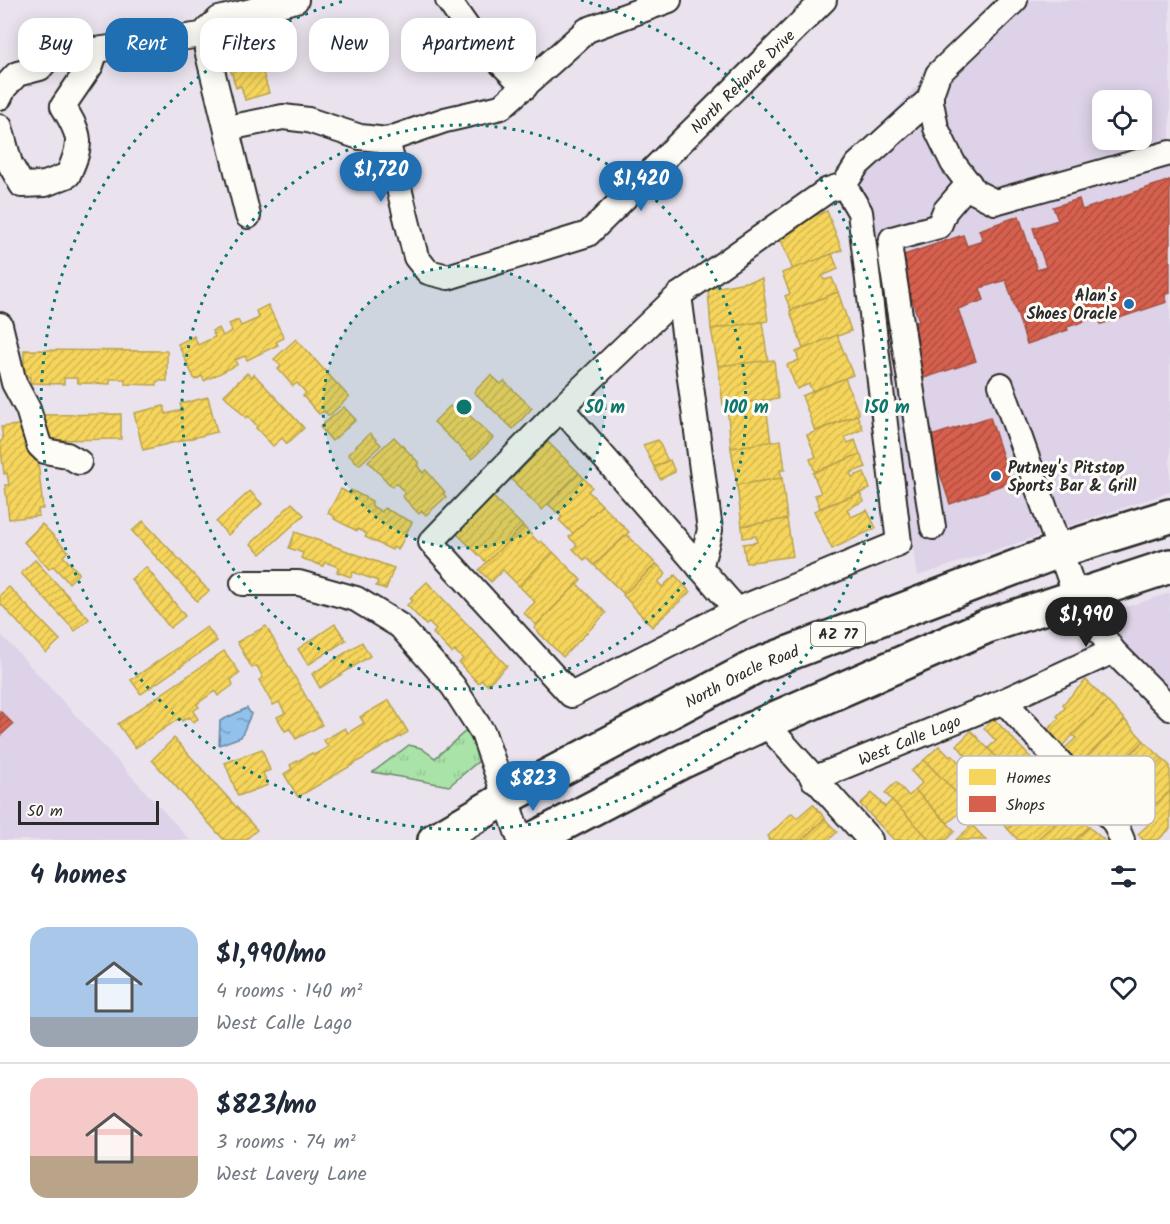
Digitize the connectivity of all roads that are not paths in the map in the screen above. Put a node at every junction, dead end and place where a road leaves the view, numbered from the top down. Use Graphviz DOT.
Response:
graph roads {
  1 [pos="296,0"];
  2 [pos="448,0"];
  3 [pos="669,0"];
  4 [pos="824,0"];
  5 [pos="1015,0"];
  6 [pos="223,18"];
  7 [pos="200,35"];
  8 [pos="96,50"];
  9 [pos="213,72"];
  10 [pos="525,87"];
  11 [pos="0,97"];
  12 [pos="931,98"];
  13 [pos="0,127"];
  14 [pos="228,128"];
  15 [pos="387,140"];
  16 [pos="1170,153"];
  17 [pos="969,183"];
  18 [pos="844,185"];
  19 [pos="248,216"];
  20 [pos="680,295"];
  21 [pos="0,325"];
  22 [pos="1001,385"];
  23 [pos="561,408"];
  24 [pos="79,462"];
  25 [pos="1170,516"];
  26 [pos="933,527"];
  27 [pos="1061,550"];
  28 [pos="1170,566"];
  29 [pos="700,568"];
  30 [pos="243,583"];
  31 [pos="1076,596"];
  32 [pos="737,610"];
  33 [pos="1113,651"];
  34 [pos="1004,701"];
  35 [pos="1170,708"];
  36 [pos="765,723"];
  37 [pos="1054,756"];
  38 [pos="813,779"];
  39 [pos="506,798"];
  40 [pos="1115,825"];
  41 [pos="435,840"];
  42 [pos="520,840"];
  43 [pos="532,840"];
  44 [pos="870,840"];
  45 [pos="1122,840"];
  1 -- 6 [label="street"];
  2 -- 10 [label="street"];
  3 -- 10 [label="street"];
  4 -- 15 [label="street, North Reliance Drive"];
  5 -- 12 [label="street"];
  7 -- 8 [label="street"];
  8 -- 11 [label="street"];
  8 -- 13 [label="street"];
  9 -- 14 [label="street"];
  10 -- 15 [label="street"];
  12 -- 17 [label="street"];
  12 -- 18 [label="street"];
  14 -- 15 [label="street"];
  14 -- 19 [label="street"];
  16 -- 17 [label="street"];
  17 -- 26 [label="street"];
  18 -- 20 [label="street"];
  18 -- 32 [label="street"];
  20 -- 23 [label="street"];
  20 -- 29 [label="street"];
  21 -- 24 [label="street"];
  22 -- 27 [label="street"];
  23 -- 29 [label="street"];
  23 -- 32 [label="street"];
  25 -- 27 [label="highway, North Oracle Road / AZ 77"];
  27 -- 31 [label="street"];
  27 -- 39 [label="highway, North Oracle Road / AZ 77"];
  28 -- 31 [label="highway"];
  29 -- 32 [label="street"];
  30 -- 39 [label="street"];
  31 -- 33 [label="street"];
  31 -- 36 [label="highway"];
  33 -- 34 [label="street, West Calle Lago"];
  33 -- 35 [label="street"];
  34 -- 37 [label="street"];
  34 -- 38 [label="street, West Calle Lago"];
  36 -- 38 [label="street"];
  36 -- 43 [label="highway"];
  38 -- 44 [label="street"];
  39 -- 41 [label="highway, North Oracle Road / AZ 77"];
  39 -- 42 [label="street"];
  40 -- 45 [label="street"];
}
